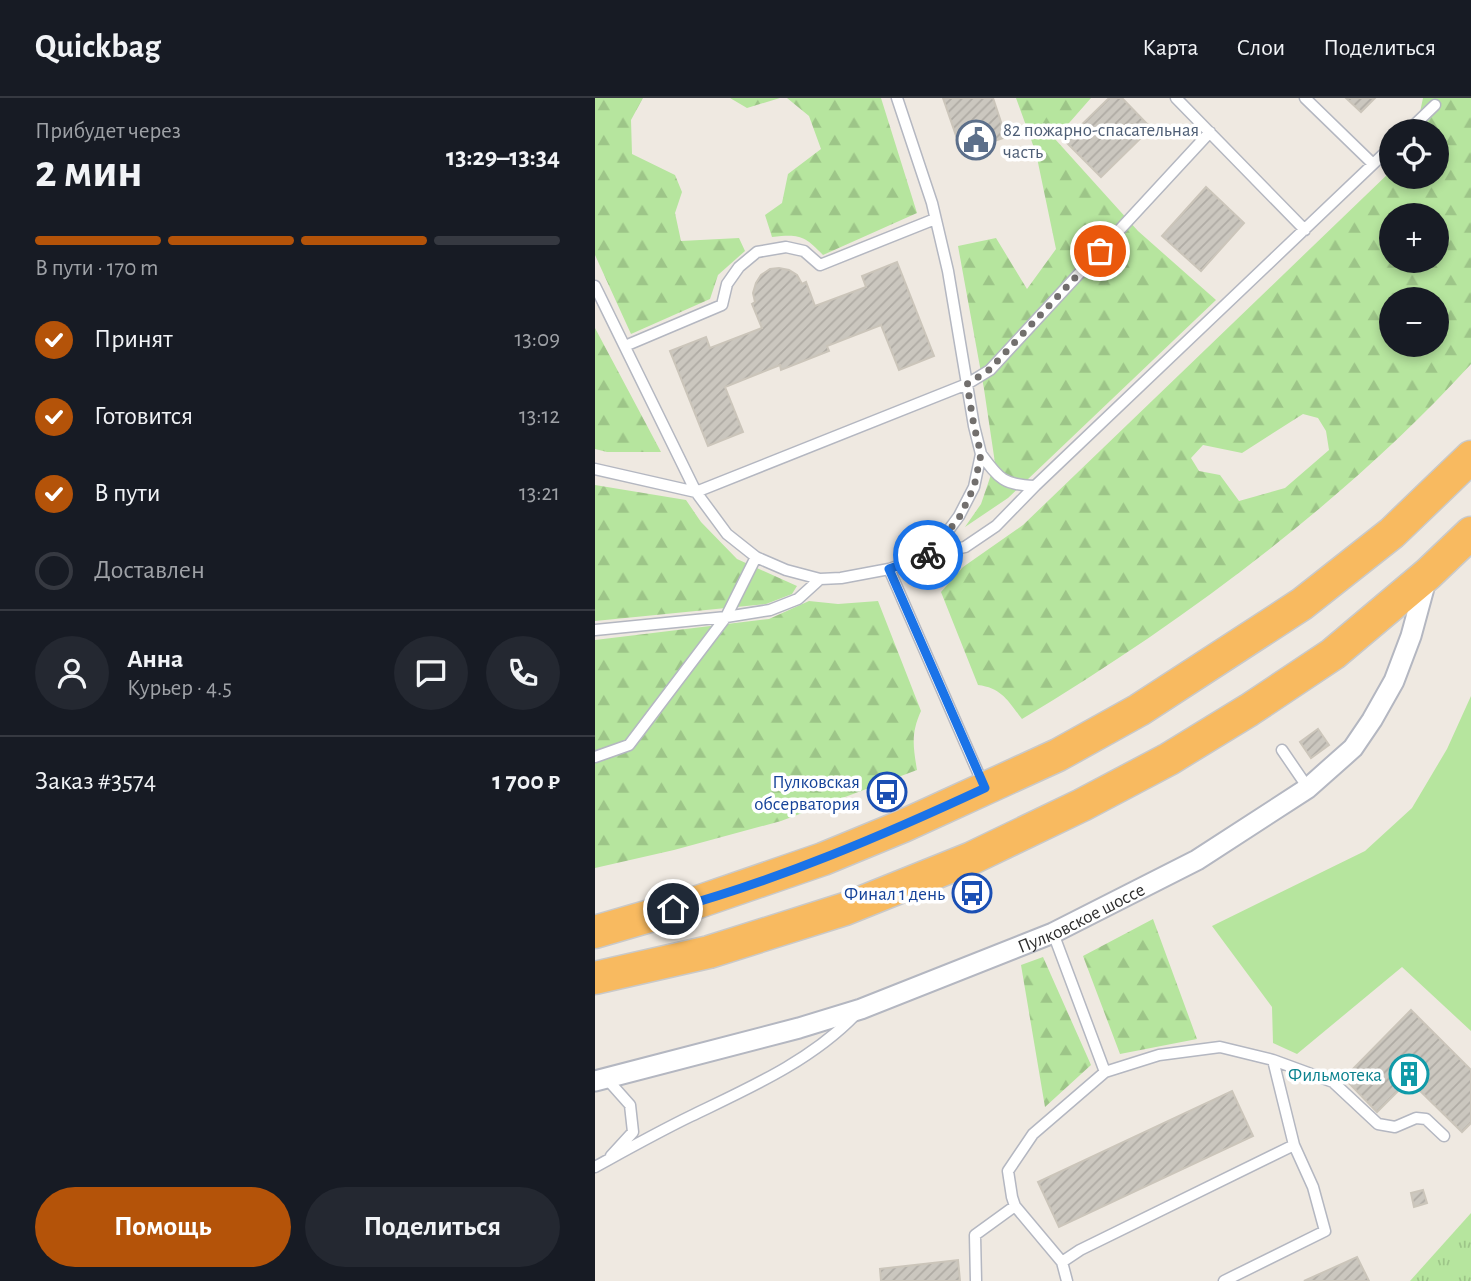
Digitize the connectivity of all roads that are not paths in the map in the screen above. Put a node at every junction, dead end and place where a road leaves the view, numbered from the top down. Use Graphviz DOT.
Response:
graph roads {
  1 [pos="897,98"];
  2 [pos="1176,98"];
  3 [pos="1305,98"];
  4 [pos="1435,105"];
  5 [pos="1420,119"];
  6 [pos="1210,132"];
  7 [pos="1379,158"];
  8 [pos="1373,164"];
  9 [pos="935,219"];
  10 [pos="1305,230"];
  11 [pos="595,286"];
  12 [pos="625,346"];
  13 [pos="967,384"];
  14 [pos="981,454"];
  15 [pos="1471,457"];
  16 [pos="595,469"];
  17 [pos="1035,486"];
  18 [pos="697,492"];
  19 [pos="1471,533"];
  20 [pos="931,554"];
  21 [pos="756,557"];
  22 [pos="889,569"];
  23 [pos="1428,574"];
  24 [pos="820,579"];
  25 [pos="726,617"];
  26 [pos="595,631"];
  27 [pos="1282,750"];
  28 [pos="595,757"];
  29 [pos="985,788"];
  30 [pos="1308,788"];
  31 [pos="595,932"];
  32 [pos="1053,933"];
  33 [pos="595,978"];
  34 [pos="861,1009"];
  35 [pos="1273,1060"];
  36 [pos="1105,1072"];
  37 [pos="601,1080"];
  38 [pos="1444,1136"];
  39 [pos="1294,1145"];
  40 [pos="606,1161"];
  41 [pos="595,1167"];
  42 [pos="1015,1206"];
  43 [pos="1062,1262"];
  44 [pos="976,1281"];
  45 [pos="1067,1281"];
  46 [pos="1224,1281"];
  1 -- 9 [label="lane"];
  2 -- 6 [label="lane"];
  3 -- 8 [label="lane"];
  4 -- 5 [label="lane"];
  6 -- 10 [label="lane"];
  6 -- 13 [label="lane"];
  7 -- 8 [label="lane"];
  8 -- 10 [label="lane"];
  9 -- 12 [label="lane"];
  9 -- 13 [label="lane"];
  10 -- 17 [label="lane"];
  11 -- 12 [label="lane"];
  12 -- 18 [label="lane"];
  13 -- 14 [label="lane"];
  13 -- 18 [label="lane"];
  14 -- 17 [label="lane"];
  14 -- 20 [label="lane"];
  15 -- 29 [label="highway"];
  16 -- 18 [label="lane"];
  17 -- 20 [label="lane"];
  18 -- 21 [label="lane"];
  19 -- 23 [label="highway"];
  20 -- 22 [label="lane"];
  21 -- 24 [label="lane"];
  21 -- 25 [label="lane"];
  22 -- 24 [label="lane"];
  22 -- 29 [label="lane"];
  23 -- 30 [label="street, Пулковское шоссе"];
  23 -- 33 [label="highway"];
  24 -- 25 [label="lane"];
  25 -- 26 [label="lane"];
  25 -- 28 [label="lane"];
  27 -- 30 [label="lane"];
  29 -- 31 [label="highway"];
  30 -- 32 [label="street, Пулковское шоссе"];
  32 -- 34 [label="street, Пулковское шоссе"];
  32 -- 36 [label="lane"];
  34 -- 37 [label="street, Пулковское шоссе"];
  34 -- 40 [label="lane"];
  35 -- 36 [label="lane"];
  35 -- 38 [label="lane"];
  35 -- 39 [label="lane"];
  36 -- 42 [label="lane"];
  37 -- 40 [label="lane"];
  39 -- 43 [label="lane"];
  39 -- 46 [label="lane"];
  40 -- 41 [label="lane"];
  42 -- 43 [label="lane"];
  42 -- 44 [label="lane"];
  43 -- 45 [label="lane"];
}
